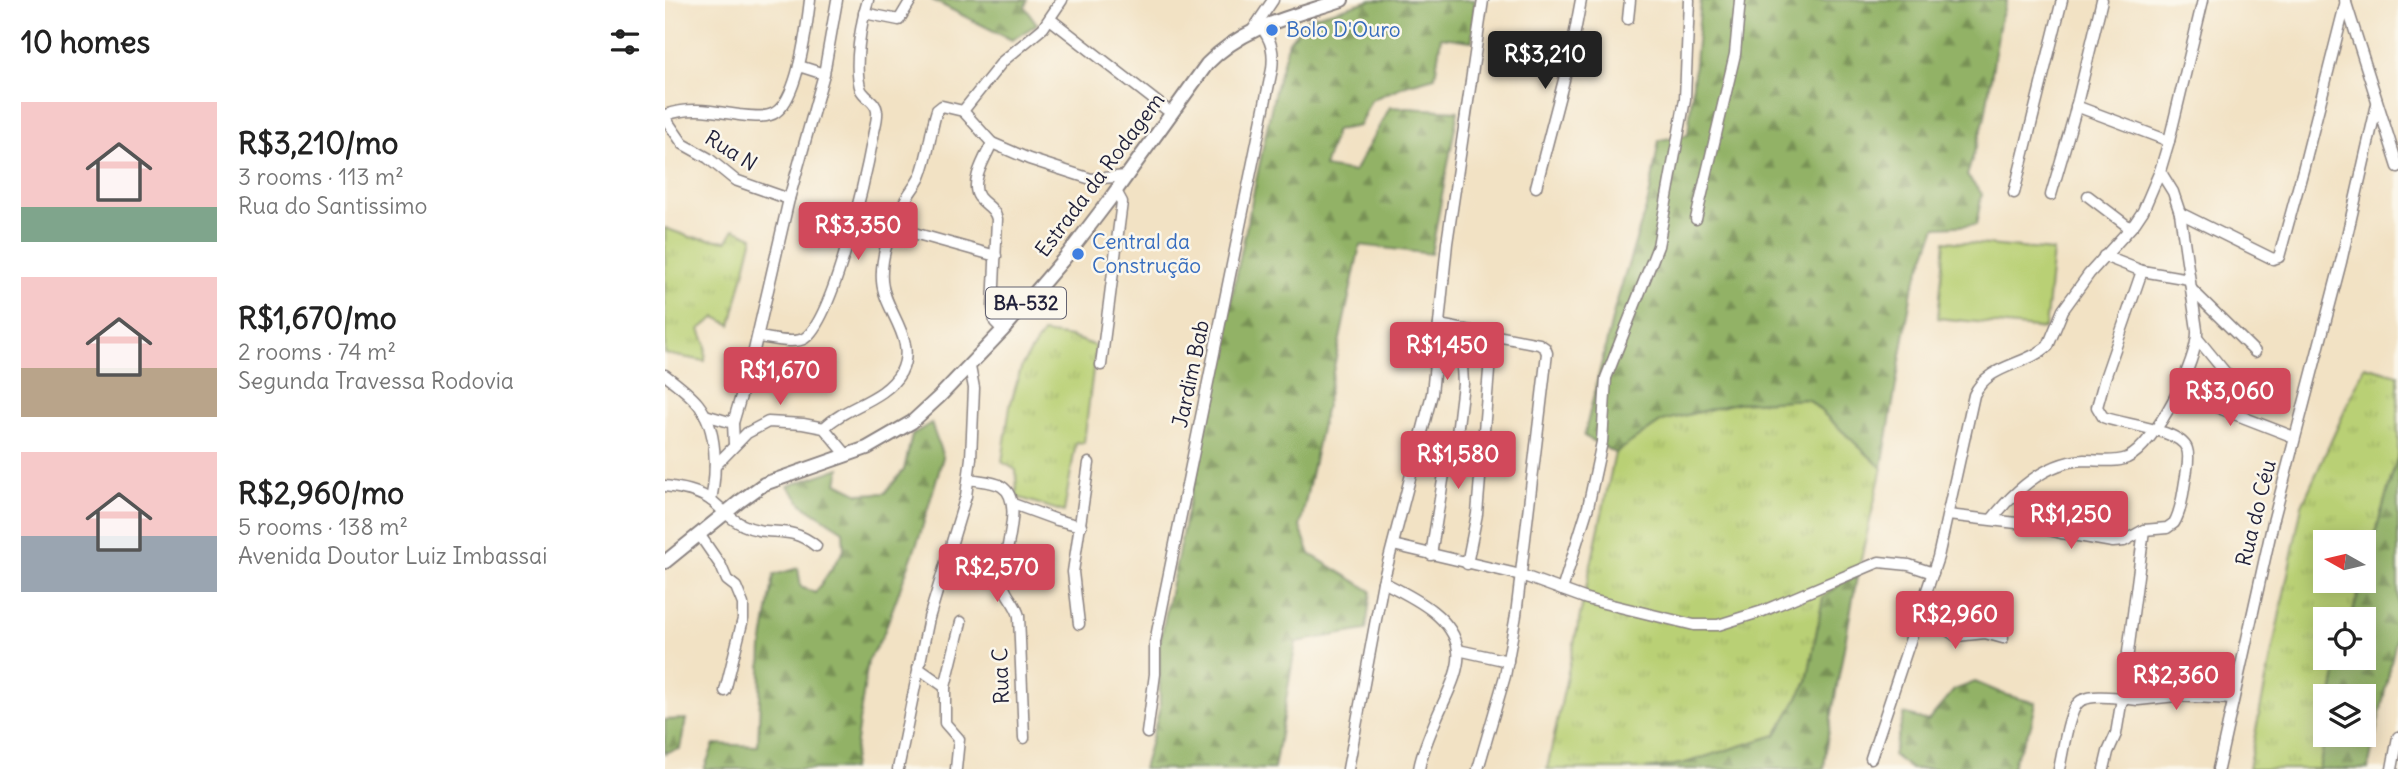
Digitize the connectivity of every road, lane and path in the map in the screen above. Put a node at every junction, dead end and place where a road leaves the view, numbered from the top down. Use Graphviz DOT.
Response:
graph roads {
  1 [pos="810,0"];
  2 [pos="837,0"];
  3 [pos="868,0"];
  4 [pos="911,0"];
  5 [pos="1062,0"];
  6 [pos="1273,0"];
  7 [pos="1342,0"];
  8 [pos="1483,0"];
  9 [pos="1581,0"];
  10 [pos="1630,0"];
  11 [pos="1689,0"];
  12 [pos="1740,0"];
  13 [pos="2062,0"];
  14 [pos="2102,0"];
  15 [pos="2203,0"];
  16 [pos="2345,0"];
  17 [pos="864,13"];
  18 [pos="1050,19"];
  19 [pos="1628,19"];
  20 [pos="1256,29"];
  21 [pos="799,66"];
  22 [pos="824,74"];
  23 [pos="2377,104"];
  24 [pos="2076,106"];
  25 [pos="963,111"];
  26 [pos="1171,113"];
  27 [pos="665,117"];
  28 [pos="2169,141"];
  29 [pos="992,143"];
  30 [pos="2398,167"];
  31 [pos="2160,171"];
  32 [pos="1126,176"];
  33 [pos="1096,179"];
  34 [pos="1536,187"];
  35 [pos="2014,193"];
  36 [pos="1113,195"];
  37 [pos="2051,195"];
  38 [pos="2088,196"];
  39 [pos="789,199"];
  40 [pos="2180,213"];
  41 [pos="853,216"];
  42 [pos="1696,219"];
  43 [pos="892,228"];
  44 [pos="2130,228"];
  45 [pos="996,256"];
  46 [pos="2104,256"];
  47 [pos="2142,271"];
  48 [pos="2190,285"];
  49 [pos="1439,325"];
  50 [pos="1003,330"];
  51 [pos="1460,330"];
  52 [pos="1492,335"];
  53 [pos="758,337"];
  54 [pos="2197,338"];
  55 [pos="2255,352"];
  56 [pos="1101,365"];
  57 [pos="970,367"];
  58 [pos="665,376"];
  59 [pos="2179,390"];
  60 [pos="2234,414"];
  61 [pos="705,415"];
  62 [pos="733,422"];
  63 [pos="824,428"];
  64 [pos="2157,430"];
  65 [pos="1457,434"];
  66 [pos="2294,437"];
  67 [pos="1420,441"];
  68 [pos="734,444"];
  69 [pos="846,454"];
  70 [pos="1089,463"];
  71 [pos="715,466"];
  72 [pos="969,479"];
  73 [pos="665,486"];
  74 [pos="711,500"];
  75 [pos="1013,503"];
  76 [pos="725,513"];
  77 [pos="1948,515"];
  78 [pos="1992,519"];
  79 [pos="1081,526"];
  80 [pos="2144,530"];
  81 [pos="699,534"];
  82 [pos="1393,545"];
  83 [pos="816,546"];
  84 [pos="1431,555"];
  85 [pos="665,562"];
  86 [pos="1467,564"];
  87 [pos="1933,573"];
  88 [pos="1521,575"];
  89 [pos="1383,582"];
  90 [pos="1562,590"];
  91 [pos="1919,618"];
  92 [pos="961,622"];
  93 [pos="1079,624"];
  94 [pos="2003,638"];
  95 [pos="1458,650"];
  96 [pos="1508,661"];
  97 [pos="918,668"];
  98 [pos="945,687"];
  99 [pos="725,691"];
  100 [pos="2122,698"];
  101 [pos="2233,699"];
  102 [pos="1147,733"];
  103 [pos="2398,737"];
  104 [pos="1024,738"];
  105 [pos="1871,758"];
  106 [pos="898,769"];
  107 [pos="956,769"];
  108 [pos="1348,769"];
  109 [pos="1419,769"];
  110 [pos="1478,769"];
  111 [pos="2059,769"];
  112 [pos="2104,769"];
  113 [pos="2218,769"];
  114 [pos="2392,769"];
  1 -- 21 [label="street"];
  2 -- 22 [label="street"];
  3 -- 17 [label="street"];
  4 -- 17 [label="street"];
  5 -- 18 [label="street"];
  6 -- 20 [label="street"];
  7 -- 20 [label="main road, Estrada da Rodagem / BA-532"];
  8 -- 49 [label="street"];
  9 -- 34 [label="street"];
  10 -- 19 [label="street"];
  11 -- 90 [label="street"];
  12 -- 42 [label="street"];
  13 -- 35 [label="street"];
  14 -- 24 [label="street"];
  15 -- 28 [label="street"];
  16 -- 23 [label="street"];
  16 -- 40 [label="street"];
  17 -- 41 [label="street"];
  18 -- 25 [label="street"];
  18 -- 26 [label="street"];
  20 -- 26 [label="main road, Estrada da Rodagem / BA-532"];
  20 -- 102 [label="street, Jardim Bab"];
  21 -- 22 [label="street"];
  21 -- 27 [label="street"];
  22 -- 39 [label="street"];
  23 -- 30 [label="street"];
  23 -- 66 [label="street, Rua do Céu"];
  24 -- 28 [label="street"];
  24 -- 37 [label="street"];
  25 -- 29 [label="street"];
  25 -- 43 [label="street"];
  26 -- 32 [label="main road, Estrada da Rodagem / BA-532"];
  27 -- 39 [label="street, Rua N"];
  28 -- 31 [label="street"];
  29 -- 33 [label="street"];
  29 -- 45 [label="street"];
  31 -- 40 [label="street"];
  31 -- 44 [label="street"];
  32 -- 33 [label="street"];
  32 -- 36 [label="main road, Estrada da Rodagem / BA-532"];
  33 -- 36 [label="street"];
  36 -- 50 [label="main road, Estrada da Rodagem / BA-532"];
  36 -- 56 [label="street"];
  38 -- 44 [label="street"];
  39 -- 53 [label="street"];
  40 -- 48 [label="street"];
  41 -- 43 [label="street"];
  41 -- 53 [label="street"];
  43 -- 45 [label="street"];
  43 -- 63 [label="street"];
  44 -- 46 [label="street"];
  45 -- 50 [label="street"];
  46 -- 47 [label="street"];
  46 -- 77 [label="street"];
  47 -- 48 [label="street"];
  47 -- 64 [label="street"];
  48 -- 54 [label="street"];
  48 -- 55 [label="street"];
  49 -- 51 [label="street"];
  49 -- 67 [label="street"];
  50 -- 57 [label="main road, Estrada da Rodagem / BA-532"];
  51 -- 52 [label="street"];
  51 -- 65 [label="street"];
  52 -- 86 [label="street"];
  52 -- 88 [label="street"];
  53 -- 62 [label="street"];
  54 -- 59 [label="street"];
  54 -- 60 [label="street"];
  57 -- 69 [label="main road, Estrada da Rodagem / BA-532"];
  57 -- 72 [label="street"];
  58 -- 61 [label="street"];
  59 -- 60 [label="street"];
  59 -- 64 [label="street"];
  60 -- 66 [label="street"];
  61 -- 62 [label="street"];
  61 -- 71 [label="street"];
  62 -- 68 [label="street"];
  63 -- 68 [label="street"];
  63 -- 69 [label="street"];
  64 -- 78 [label="street"];
  64 -- 80 [label="street"];
  66 -- 101 [label="street, Rua do Céu"];
  67 -- 82 [label="street"];
  67 -- 84 [label="street"];
  68 -- 71 [label="street"];
  69 -- 76 [label="main road, Estrada da Rodagem / BA-532"];
  70 -- 79 [label="street"];
  71 -- 74 [label="street"];
  72 -- 75 [label="street"];
  72 -- 97 [label="street"];
  73 -- 74 [label="street"];
  74 -- 76 [label="street"];
  75 -- 79 [label="street"];
  75 -- 104 [label="street, Rua C"];
  76 -- 81 [label="main road, Estrada da Rodagem / BA-532"];
  76 -- 83 [label="street"];
  77 -- 78 [label="street"];
  77 -- 87 [label="street"];
  78 -- 80 [label="street"];
  79 -- 93 [label="street"];
  80 -- 100 [label="street"];
  81 -- 85 [label="main road, Estrada da Rodagem / BA-532"];
  81 -- 99 [label="street"];
  82 -- 84 [label="street"];
  82 -- 89 [label="street"];
  84 -- 86 [label="street"];
  86 -- 88 [label="street"];
  87 -- 90 [label="street"];
  87 -- 91 [label="street"];
  88 -- 90 [label="street"];
  88 -- 96 [label="street"];
  89 -- 95 [label="street"];
  89 -- 108 [label="street"];
  91 -- 94 [label="street"];
  91 -- 105 [label="street"];
  92 -- 98 [label="street"];
  95 -- 96 [label="street"];
  95 -- 109 [label="street"];
  96 -- 110 [label="street"];
  97 -- 98 [label="street"];
  97 -- 106 [label="street"];
  98 -- 107 [label="street"];
  100 -- 101 [label="street"];
  100 -- 111 [label="street"];
  100 -- 112 [label="street"];
  101 -- 113 [label="street, Rua do Céu"];
  103 -- 114 [label="street"];
}
